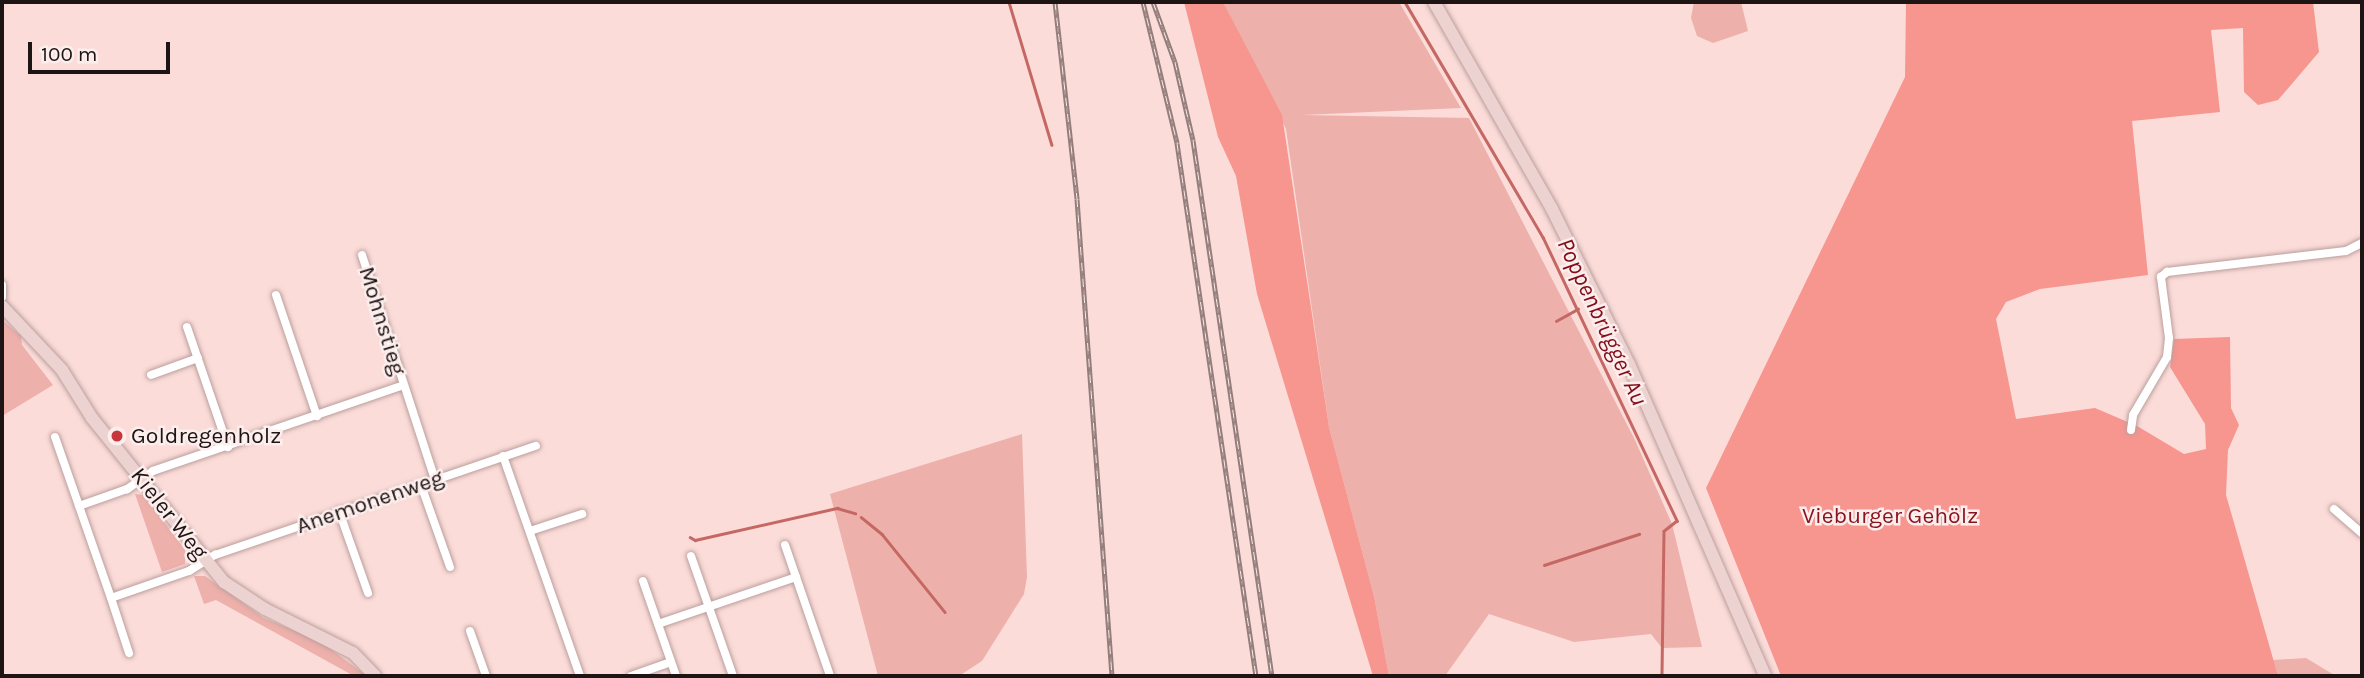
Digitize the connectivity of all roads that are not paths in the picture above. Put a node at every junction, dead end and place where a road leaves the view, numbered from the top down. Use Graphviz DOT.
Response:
graph roads {
  1 [pos="1434,2"];
  2 [pos="2362,243"];
  3 [pos="362,255"];
  4 [pos="2,285"];
  5 [pos="276,295"];
  6 [pos="2,297"];
  7 [pos="2,306"];
  8 [pos="187,327"];
  9 [pos="198,358"];
  10 [pos="151,375"];
  11 [pos="401,386"];
  12 [pos="317,416"];
  13 [pos="2131,430"];
  14 [pos="55,437"];
  15 [pos="536,446"];
  16 [pos="228,447"];
  17 [pos="503,456"];
  18 [pos="142,479"];
  19 [pos="435,480"];
  20 [pos="421,485"];
  21 [pos="79,506"];
  22 [pos="2334,509"];
  23 [pos="339,511"];
  24 [pos="582,514"];
  25 [pos="530,531"];
  26 [pos="2362,533"];
  27 [pos="785,545"];
  28 [pos="691,556"];
  29 [pos="206,561"];
  30 [pos="450,567"];
  31 [pos="796,577"];
  32 [pos="643,581"];
  33 [pos="368,593"];
  34 [pos="111,598"];
  35 [pos="709,607"];
  36 [pos="658,624"];
  37 [pos="470,631"];
  38 [pos="129,653"];
  39 [pos="671,662"];
  40 [pos="375,676"];
  41 [pos="486,676"];
  42 [pos="580,676"];
  43 [pos="631,676"];
  44 [pos="676,676"];
  45 [pos="733,676"];
  46 [pos="830,676"];
  47 [pos="1765,676"];
  1 -- 47 [label="main road"];
  2 -- 13 [label="street"];
  3 -- 11 [label="street, Mohnstieg"];
  4 -- 6 [label="street"];
  5 -- 12 [label="street"];
  7 -- 18 [label="main road, Kieler Weg"];
  8 -- 9 [label="street"];
  9 -- 10 [label="street"];
  9 -- 16 [label="street"];
  11 -- 12 [label="street"];
  11 -- 19 [label="street, Mohnstieg"];
  12 -- 16 [label="street"];
  14 -- 21 [label="street"];
  15 -- 17 [label="street, Anemonenweg"];
  16 -- 18 [label="street"];
  17 -- 19 [label="street, Anemonenweg"];
  17 -- 25 [label="street"];
  18 -- 21 [label="street"];
  18 -- 29 [label="main road, Kieler Weg"];
  19 -- 20 [label="street, Anemonenweg"];
  20 -- 23 [label="street, Anemonenweg"];
  20 -- 30 [label="street"];
  21 -- 34 [label="street"];
  22 -- 26 [label="street"];
  23 -- 29 [label="street, Anemonenweg"];
  23 -- 33 [label="street"];
  24 -- 25 [label="street"];
  25 -- 42 [label="street"];
  27 -- 31 [label="street"];
  28 -- 35 [label="street"];
  29 -- 34 [label="street, Anemonenweg"];
  29 -- 40 [label="main road, Kieler Weg"];
  31 -- 35 [label="street"];
  31 -- 46 [label="street"];
  32 -- 36 [label="street"];
  34 -- 38 [label="street"];
  35 -- 36 [label="street"];
  35 -- 45 [label="street"];
  36 -- 39 [label="street"];
  37 -- 41 [label="street"];
  39 -- 43 [label="street"];
  39 -- 44 [label="street"];
}
